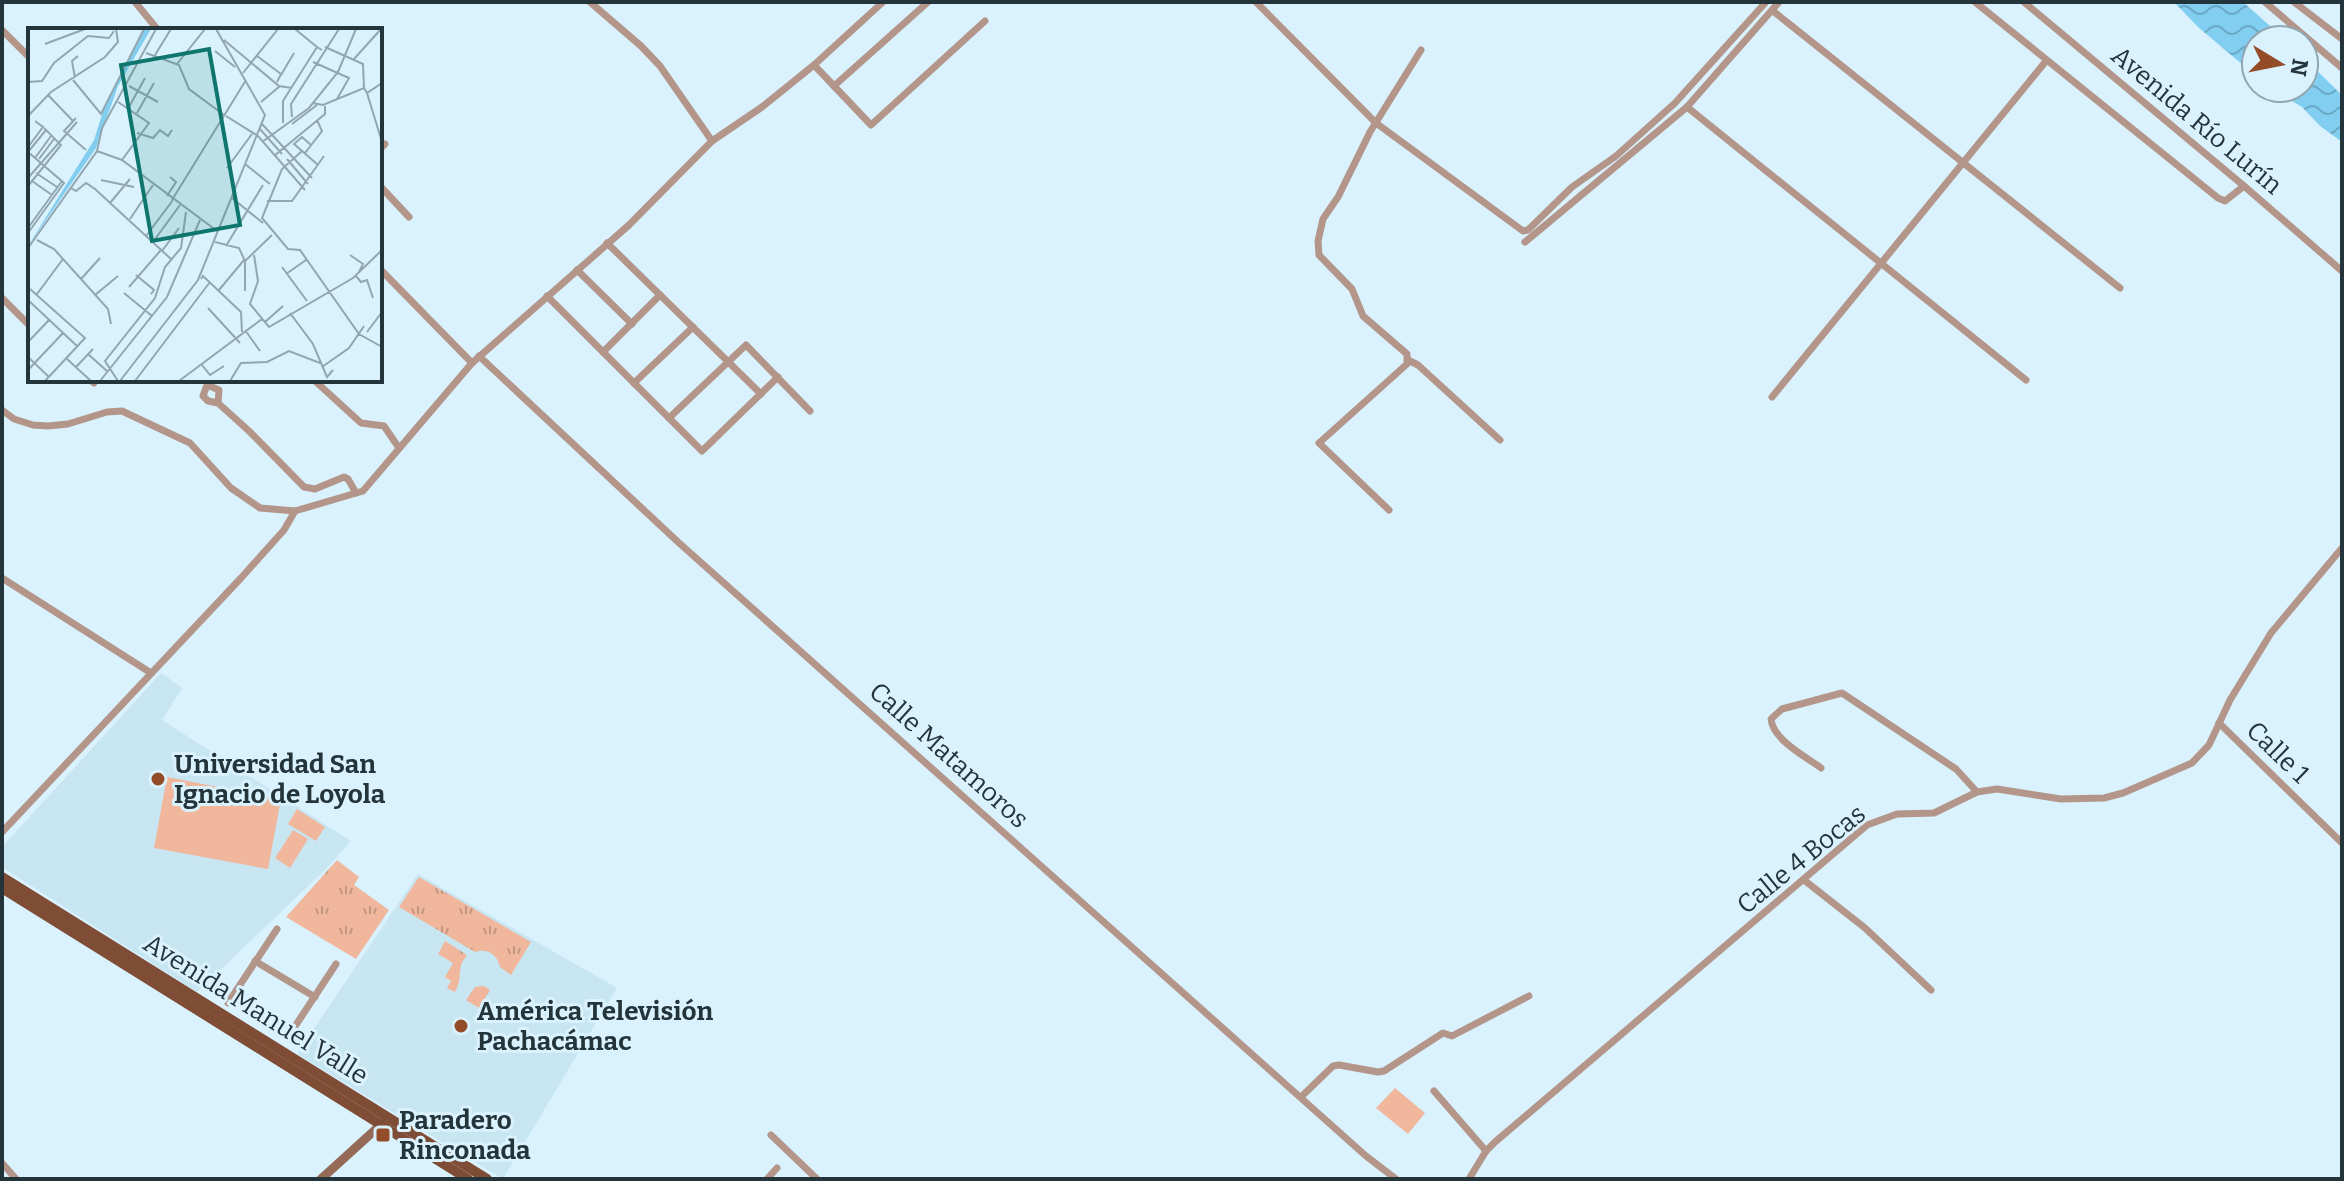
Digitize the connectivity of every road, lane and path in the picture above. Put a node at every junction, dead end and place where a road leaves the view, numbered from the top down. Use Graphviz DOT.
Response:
graph roads {
  1 [pos="135,2"];
  2 [pos="590,2"];
  3 [pos="883,2"];
  4 [pos="928,2"];
  5 [pos="1256,2"];
  6 [pos="1766,2"];
  7 [pos="1779,2"];
  8 [pos="1975,2"];
  9 [pos="2024,2"];
  10 [pos="2265,2"];
  11 [pos="2294,2"];
  12 [pos="1773,11"];
  13 [pos="985,21"];
  14 [pos="156,28"];
  15 [pos="2,30"];
  16 [pos="2342,39"];
  17 [pos="1421,50"];
  18 [pos="28,56"];
  19 [pos="2046,61"];
  20 [pos="814,65"];
  21 [pos="2342,68"];
  22 [pos="834,86"];
  23 [pos="1687,107"];
  24 [pos="1376,123"];
  25 [pos="712,141"];
  26 [pos="1963,163"];
  27 [pos="2244,186"];
  28 [pos="382,188"];
  29 [pos="409,217"];
  30 [pos="1525,242"];
  31 [pos="607,243"];
  32 [pos="1882,263"];
  33 [pos="577,270"];
  34 [pos="382,271"];
  35 [pos="2342,271"];
  36 [pos="2120,288"];
  37 [pos="660,295"];
  38 [pos="547,296"];
  39 [pos="2,298"];
  40 [pos="28,324"];
  41 [pos="632,324"];
  42 [pos="693,327"];
  43 [pos="603,352"];
  44 [pos="479,356"];
  45 [pos="1408,360"];
  46 [pos="728,362"];
  47 [pos="472,363"];
  48 [pos="778,377"];
  49 [pos="2026,380"];
  50 [pos="316,382"];
  51 [pos="634,383"];
  52 [pos="761,394"];
  53 [pos="1772,397"];
  54 [pos="218,403"];
  55 [pos="2,410"];
  56 [pos="810,411"];
  57 [pos="669,418"];
  58 [pos="1500,440"];
  59 [pos="399,448"];
  60 [pos="356,493"];
  61 [pos="1389,510"];
  62 [pos="295,511"];
  63 [pos="2342,548"];
  64 [pos="2,578"];
  65 [pos="151,673"];
  66 [pos="2219,723"];
  67 [pos="1821,768"];
  68 [pos="1977,792"];
  69 [pos="2,832"];
  70 [pos="2342,843"];
  71 [pos="2,877"];
  72 [pos="1804,880"];
  73 [pos="2,888"];
  74 [pos="277,929"];
  75 [pos="255,961"];
  76 [pos="336,964"];
  77 [pos="1931,990"];
  78 [pos="1529,996"];
  79 [pos="315,997"];
  80 [pos="228,1003"];
  81 [pos="290,1034"];
  82 [pos="1434,1091"];
  83 [pos="1301,1097"];
  84 [pos="385,1121"];
  85 [pos="771,1135"];
  86 [pos="1486,1151"];
  87 [pos="2,1163"];
  88 [pos="777,1168"];
  89 [pos="16,1179"];
  90 [pos="321,1179"];
  91 [pos="468,1179"];
  92 [pos="487,1179"];
  93 [pos="767,1179"];
  94 [pos="817,1179"];
  95 [pos="1396,1179"];
  96 [pos="1469,1179"];
  1 -- 14 [label="street"];
  2 -- 25 [label="street"];
  3 -- 20 [label="street"];
  4 -- 22 [label="street"];
  5 -- 24 [label="street"];
  6 -- 24 [label="street"];
  7 -- 12 [label="street"];
  8 -- 19 [label="street"];
  9 -- 27 [label="street, Avenida Río Lurín"];
  10 -- 21 [label="street"];
  11 -- 16 [label="street"];
  12 -- 23 [label="street"];
  12 -- 26 [label="street"];
  13 -- 22 [label="street"];
  15 -- 18 [label="street"];
  17 -- 24 [label="street"];
  19 -- 26 [label="street"];
  19 -- 27 [label="street"];
  20 -- 22 [label="street"];
  20 -- 25 [label="street"];
  23 -- 30 [label="street"];
  23 -- 32 [label="street"];
  24 -- 45 [label="street"];
  25 -- 31 [label="street"];
  26 -- 32 [label="street"];
  26 -- 36 [label="street"];
  27 -- 35 [label="street, Avenida Río Lurín"];
  28 -- 29 [label="street"];
  31 -- 33 [label="street"];
  31 -- 37 [label="street"];
  32 -- 49 [label="street"];
  32 -- 53 [label="street"];
  33 -- 38 [label="street"];
  33 -- 41 [label="street"];
  34 -- 47 [label="street"];
  37 -- 41 [label="street"];
  37 -- 42 [label="street"];
  38 -- 43 [label="street"];
  38 -- 44 [label="street"];
  39 -- 40 [label="street"];
  41 -- 43 [label="street"];
  42 -- 46 [label="street"];
  42 -- 51 [label="street"];
  43 -- 51 [label="street"];
  44 -- 47 [label="street"];
  44 -- 83 [label="street, Calle Matamoros"];
  45 -- 58 [label="street"];
  45 -- 61 [label="street"];
  46 -- 48 [label="street"];
  46 -- 52 [label="street"];
  46 -- 57 [label="street"];
  47 -- 59 [label="street"];
  48 -- 52 [label="street"];
  48 -- 56 [label="street"];
  50 -- 59 [label="street"];
  51 -- 57 [label="street"];
  52 -- 57 [label="street"];
  54 -- 60 [label="street"];
  55 -- 62 [label="street"];
  59 -- 60 [label="street"];
  60 -- 62 [label="street"];
  62 -- 65 [label="street"];
  63 -- 66 [label="street, Calle 4 Bocas"];
  64 -- 65 [label="street"];
  65 -- 69 [label="street"];
  66 -- 68 [label="street, Calle 4 Bocas"];
  66 -- 70 [label="street, Calle 1"];
  67 -- 68 [label="street"];
  68 -- 72 [label="street, Calle 4 Bocas"];
  71 -- 84 [label="main road, Avenida Manuel Valle"];
  72 -- 77 [label="street"];
  72 -- 86 [label="street, Calle 4 Bocas"];
  73 -- 84 [label="main road, Avenida Manuel Valle"];
  74 -- 75 [label="street"];
  75 -- 79 [label="street"];
  75 -- 80 [label="street"];
  76 -- 79 [label="street"];
  78 -- 83 [label="street"];
  79 -- 81 [label="street"];
  82 -- 86 [label="street"];
  83 -- 95 [label="street, Calle Matamoros"];
  84 -- 90 [label="street"];
  84 -- 91 [label="main road, Avenida Manuel Valle"];
  84 -- 92 [label="main road, Avenida Manuel Valle"];
  85 -- 94 [label="street"];
  86 -- 96 [label="street, Calle 4 Bocas"];
  87 -- 89 [label="street"];
  88 -- 93 [label="street"];
}
